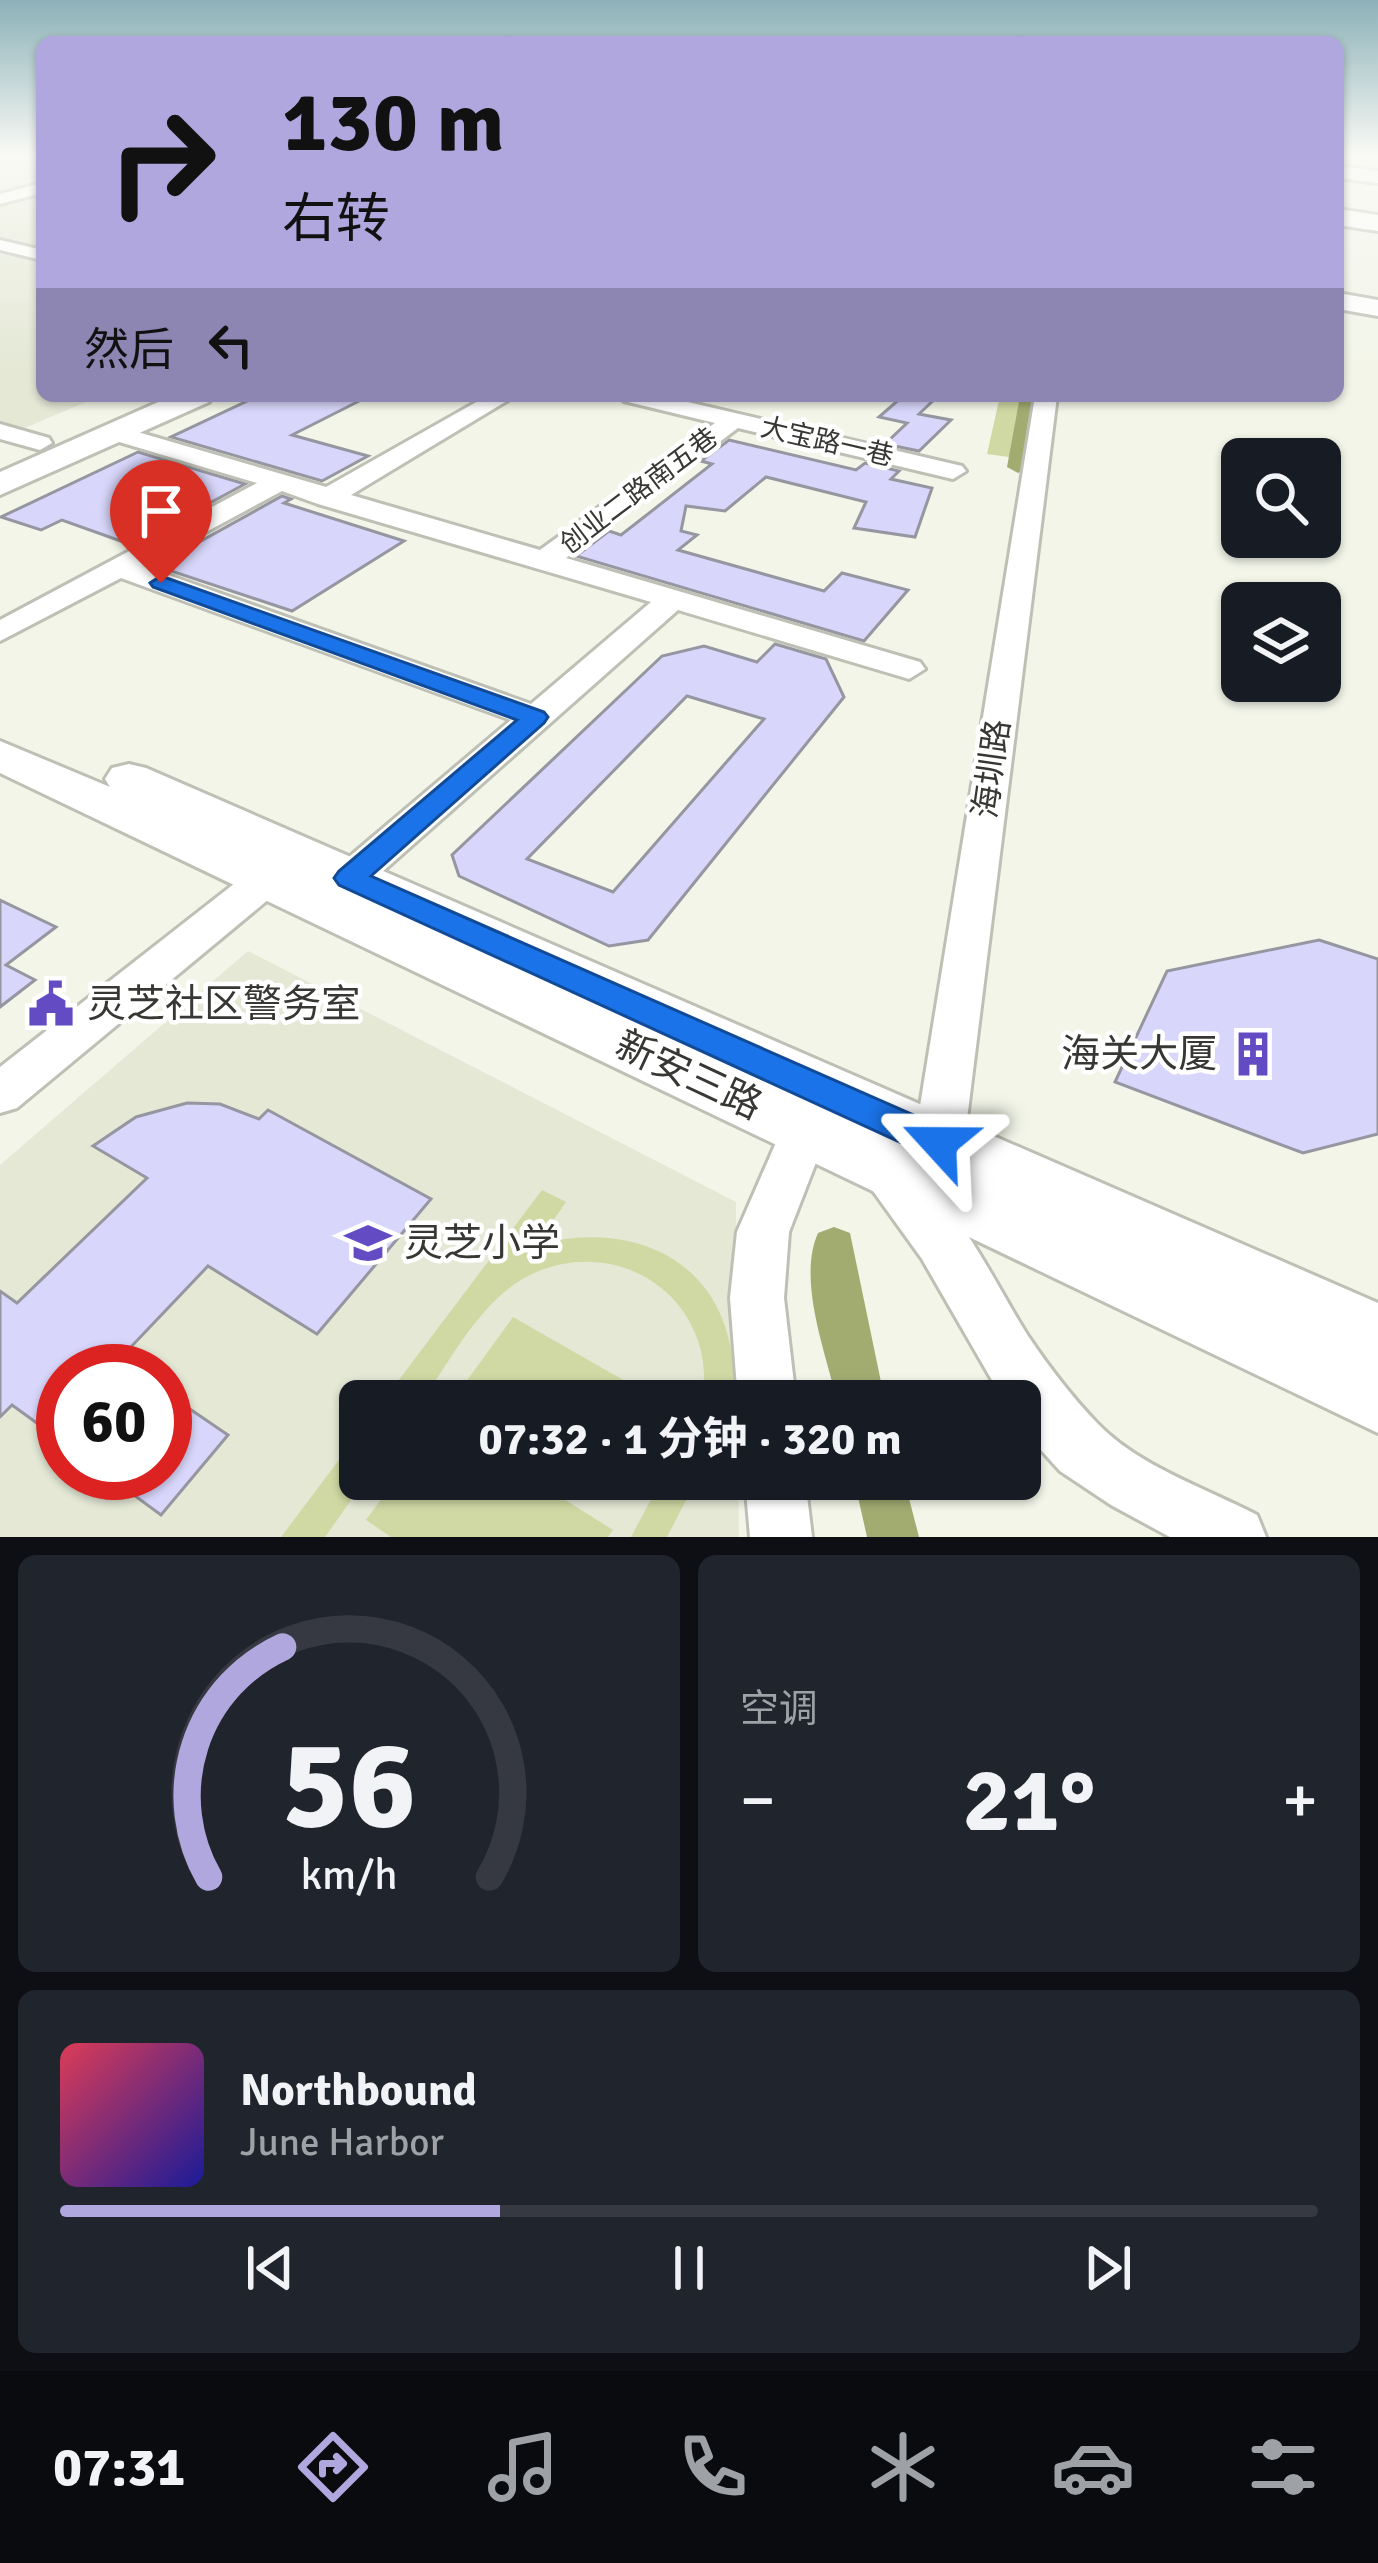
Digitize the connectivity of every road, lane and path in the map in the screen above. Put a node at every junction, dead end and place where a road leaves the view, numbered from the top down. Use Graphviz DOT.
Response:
graph roads {
  1 [pos="0,245"];
  2 [pos="36,254"];
  3 [pos="1344,300"];
  4 [pos="1378,305"];
  5 [pos="134,402"];
  6 [pos="185,402"];
  7 [pos="494,402"];
  8 [pos="658,402"];
  9 [pos="1045,402"];
  10 [pos="734,420"];
  11 [pos="0,431"];
  12 [pos="115,434"];
  13 [pos="40,443"];
  14 [pos="0,460"];
  15 [pos="952,471"];
  16 [pos="277,483"];
  17 [pos="0,484"];
  18 [pos="327,498"];
  19 [pos="544,561"];
  20 [pos="120,568"];
  21 [pos="673,599"];
  22 [pos="0,632"];
  23 [pos="909,669"];
  24 [pos="535,717"];
  25 [pos="0,721"];
  26 [pos="0,755"];
  27 [pos="350,878"];
  28 [pos="267,879"];
  29 [pos="0,1094"];
  30 [pos="805,1129"];
  31 [pos="939,1143"];
  32 [pos="869,1159"];
  33 [pos="1378,1340"];
  34 [pos="765,1380"];
  35 [pos="1378,1395"];
  36 [pos="777,1500"];
  37 [pos="781,1537"];
  38 [pos="1235,1537"];
  1 -- 2 [label="street"];
  3 -- 4 [label="main road"];
  5 -- 13 [label="main road"];
  6 -- 12 [label="main road"];
  7 -- 18 [label="street"];
  8 -- 10 [label="street, 大宝路一巷"];
  9 -- 31 [label="street, 海圳路"];
  10 -- 15 [label="street, 大宝路一巷"];
  10 -- 19 [label="street, 创业二路南五巷"];
  11 -- 13 [label="street"];
  12 -- 16 [label="street"];
  12 -- 17 [label="main road"];
  13 -- 14 [label="main road"];
  16 -- 18 [label="street"];
  16 -- 20 [label="street"];
  18 -- 19 [label="street"];
  19 -- 21 [label="street"];
  20 -- 22 [label="street"];
  20 -- 24 [label="street"];
  21 -- 23 [label="street"];
  21 -- 24 [label="street"];
  24 -- 27 [label="street"];
  25 -- 27 [label="main road, 新安三路"];
  26 -- 28 [label="main road, 新安三路"];
  27 -- 31 [label="main road, 新安三路"];
  28 -- 29 [label="street"];
  28 -- 30 [label="main road, 新安三路"];
  30 -- 32 [label="main road, 新安三路"];
  30 -- 34 [label="street"];
  31 -- 33 [label="main road, 新安三路"];
  32 -- 35 [label="main road, 新安三路"];
  32 -- 38 [label="street"];
  36 -- 37 [label="street"];
}
